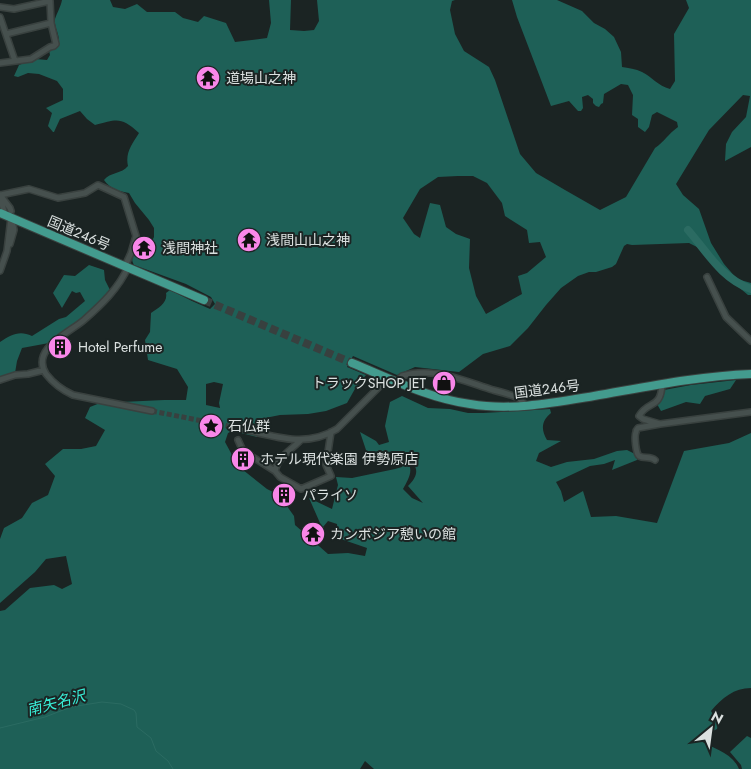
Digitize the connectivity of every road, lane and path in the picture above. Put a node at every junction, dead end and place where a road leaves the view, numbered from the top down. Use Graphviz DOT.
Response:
graph roads {
  1 [pos="0,7"];
  2 [pos="0,17"];
  3 [pos="51,23"];
  4 [pos="6,34"];
  5 [pos="16,61"];
  6 [pos="0,63"];
  7 [pos="0,196"];
  8 [pos="8,216"];
  9 [pos="127,266"];
  10 [pos="0,271"];
  11 [pos="707,278"];
  12 [pos="204,300"];
  13 [pos="751,341"];
  14 [pos="352,363"];
  15 [pos="44,370"];
  16 [pos="751,374"];
  17 [pos="388,378"];
  18 [pos="0,380"];
  19 [pos="397,382"];
  20 [pos="662,384"];
  21 [pos="527,406"];
  22 [pos="152,411"];
  23 [pos="751,412"];
  24 [pos="660,424"];
  25 [pos="243,429"];
  26 [pos="331,432"];
  27 [pos="238,440"];
  28 [pos="301,440"];
  29 [pos="655,460"];
  30 [pos="274,471"];
  1 -- 3 [label="street"];
  2 -- 4 [label="street"];
  3 -- 4 [label="street"];
  3 -- 5 [label="street"];
  4 -- 5 [label="street"];
  5 -- 6 [label="street"];
  7 -- 8 [label="street"];
  7 -- 9 [label="street"];
  8 -- 9 [label="highway, 国道246号"];
  8 -- 10 [label="street"];
  9 -- 12 [label="highway, 国道246号"];
  9 -- 15 [label="street"];
  11 -- 13 [label="street"];
  14 -- 17 [label="highway, 国道246号"];
  15 -- 18 [label="street"];
  15 -- 22 [label="street"];
  16 -- 20 [label="highway, 国道246号"];
  17 -- 19 [label="highway, 国道246号"];
  17 -- 26 [label="street"];
  19 -- 21 [label="highway, 国道246号"];
  19 -- 21 [label="street"];
  20 -- 21 [label="highway, 国道246号"];
  20 -- 24 [label="street"];
  23 -- 24 [label="street"];
  24 -- 29 [label="street"];
  25 -- 28 [label="street"];
  26 -- 28 [label="street"];
  26 -- 30 [label="street"];
  27 -- 30 [label="street"];
  28 -- 30 [label="street"];
}
